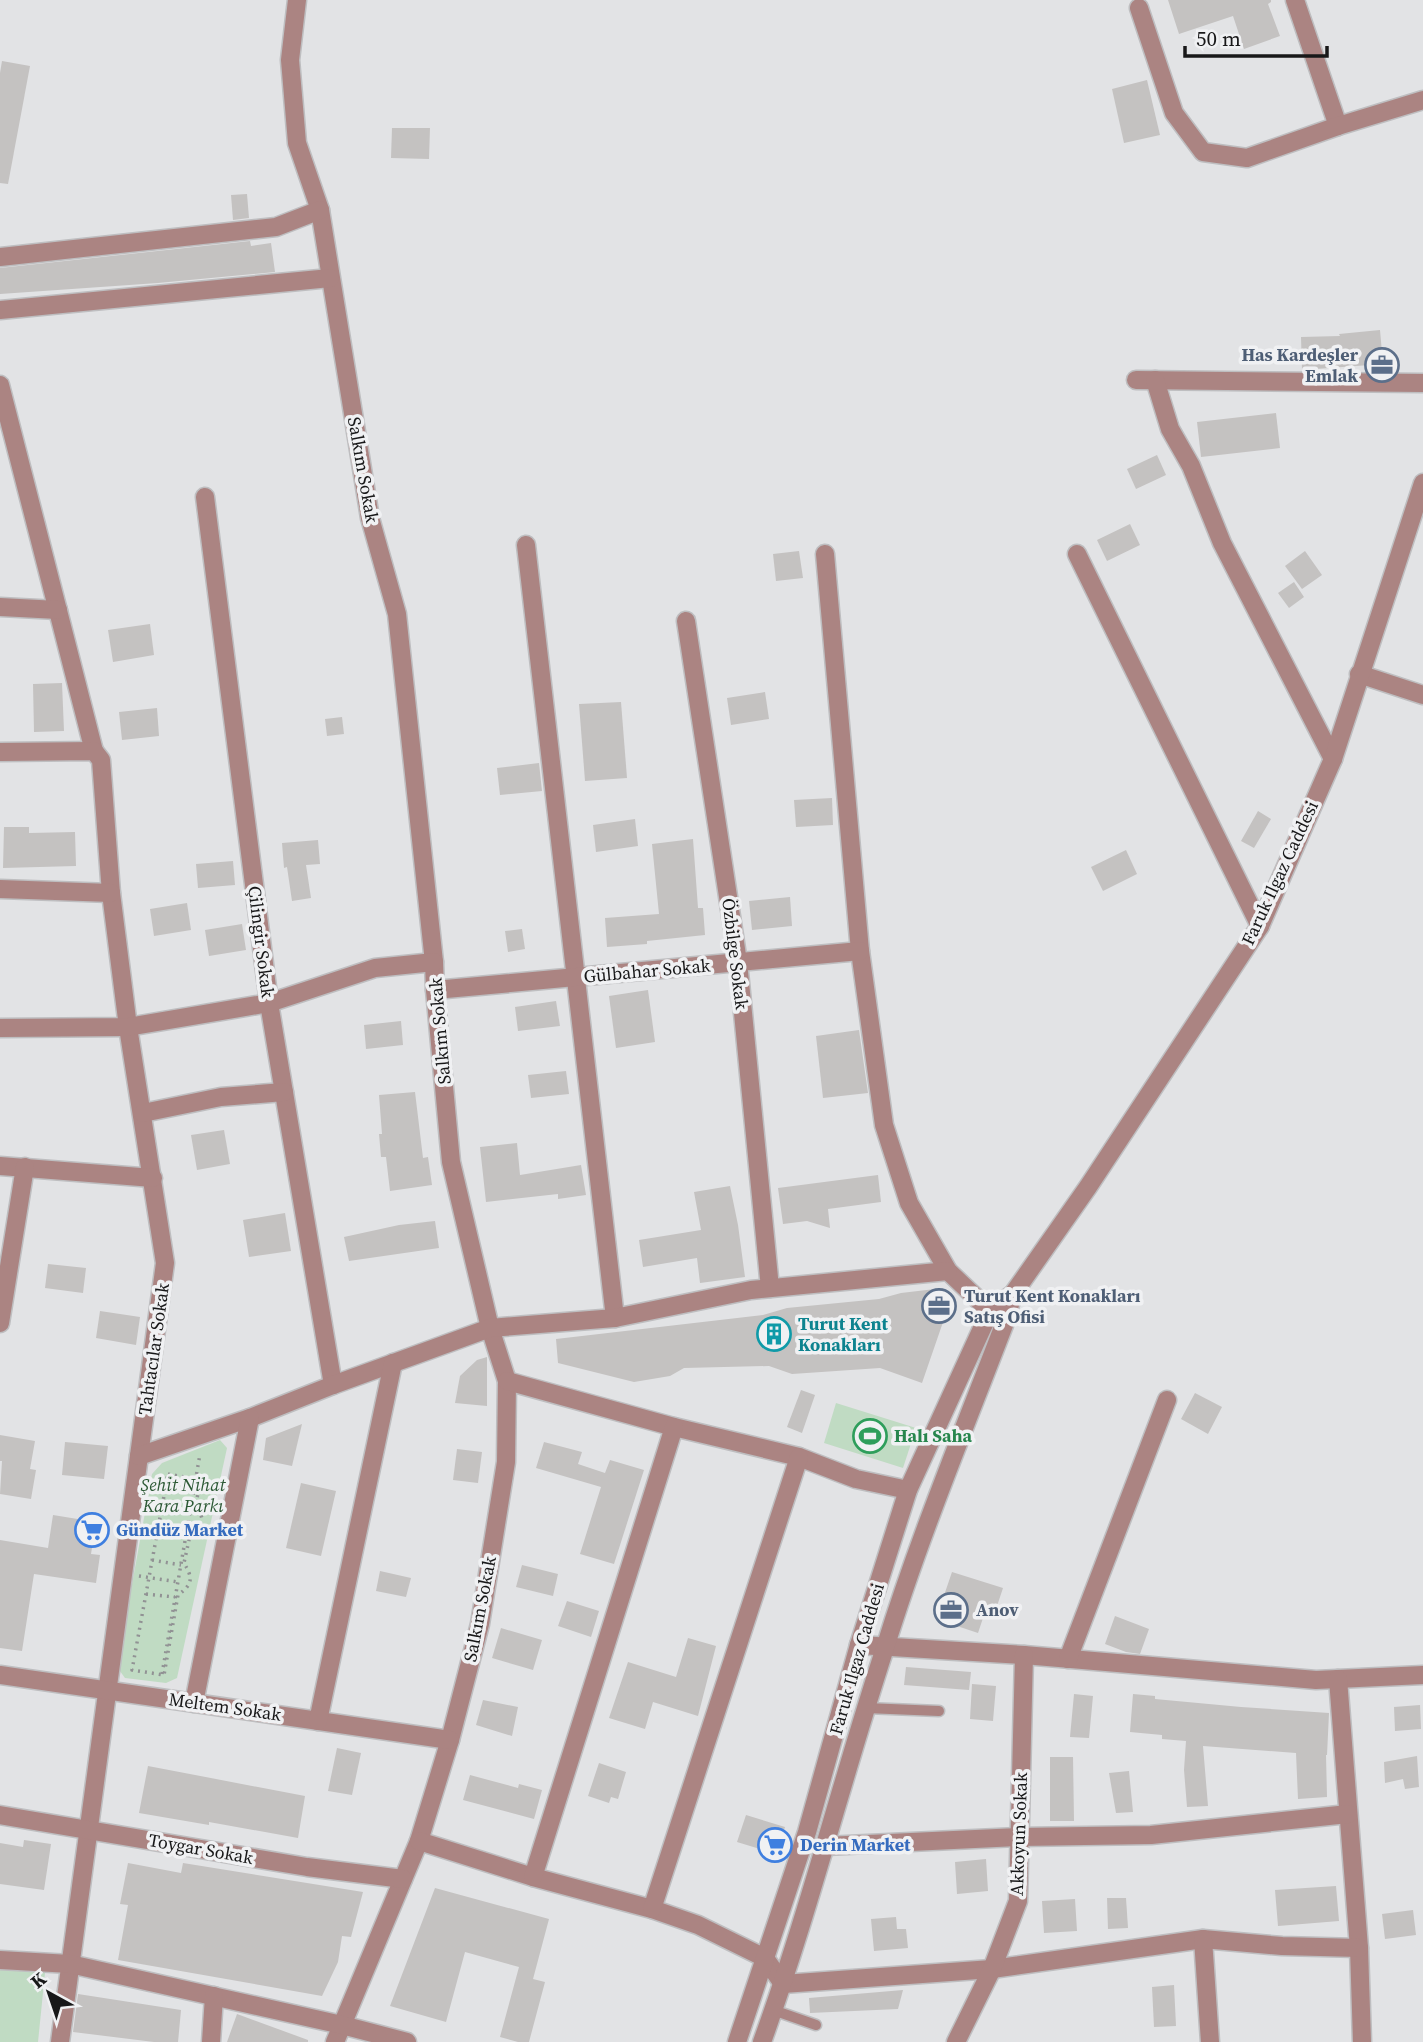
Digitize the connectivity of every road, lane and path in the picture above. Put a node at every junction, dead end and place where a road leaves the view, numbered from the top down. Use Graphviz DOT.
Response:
graph roads {
  1 [pos="297,0"];
  2 [pos="1295,0"];
  3 [pos="1139,8"];
  4 [pos="1423,100"];
  5 [pos="1338,126"];
  6 [pos="320,210"];
  7 [pos="0,257"];
  8 [pos="330,278"];
  9 [pos="0,310"];
  10 [pos="1136,380"];
  11 [pos="1155,380"];
  12 [pos="1423,383"];
  13 [pos="0,385"];
  14 [pos="1423,483"];
  15 [pos="205,498"];
  16 [pos="527,545"];
  17 [pos="825,554"];
  18 [pos="1077,554"];
  19 [pos="0,607"];
  20 [pos="58,610"];
  21 [pos="686,621"];
  22 [pos="1359,674"];
  23 [pos="1423,695"];
  24 [pos="94,751"];
  25 [pos="0,752"];
  26 [pos="1333,759"];
  27 [pos="0,889"];
  28 [pos="111,893"];
  29 [pos="1260,926"];
  30 [pos="860,951"];
  31 [pos="435,962"];
  32 [pos="738,962"];
  33 [pos="576,978"];
  34 [pos="435,990"];
  35 [pos="269,1003"];
  36 [pos="128,1027"];
  37 [pos="0,1028"];
  38 [pos="284,1092"];
  39 [pos="142,1113"];
  40 [pos="0,1166"];
  41 [pos="25,1167"];
  42 [pos="153,1178"];
  43 [pos="948,1271"];
  44 [pos="769,1288"];
  45 [pos="1013,1294"];
  46 [pos="990,1311"];
  47 [pos="615,1318"];
  48 [pos="0,1323"];
  49 [pos="490,1328"];
  50 [pos="393,1363"];
  51 [pos="506,1381"];
  52 [pos="333,1385"];
  53 [pos="1167,1400"];
  54 [pos="250,1418"];
  55 [pos="674,1427"];
  56 [pos="202,1434"];
  57 [pos="139,1456"];
  58 [pos="799,1457"];
  59 [pos="196,1478"];
  60 [pos="167,1482"];
  61 [pos="197,1487"];
  62 [pos="908,1490"];
  63 [pos="152,1560"];
  64 [pos="181,1565"];
  65 [pos="124,1573"];
  66 [pos="149,1577"];
  67 [pos="178,1582"];
  68 [pos="146,1594"];
  69 [pos="176,1597"];
  70 [pos="859,1645"];
  71 [pos="885,1646"];
  72 [pos="1024,1655"];
  73 [pos="1068,1659"];
  74 [pos="0,1675"];
  75 [pos="162,1675"];
  76 [pos="1423,1675"];
  77 [pos="1338,1679"];
  78 [pos="107,1690"];
  79 [pos="194,1703"];
  80 [pos="866,1709"];
  81 [pos="939,1711"];
  82 [pos="318,1721"];
  83 [pos="450,1740"];
  84 [pos="1348,1814"];
  85 [pos="0,1815"];
  86 [pos="89,1829"];
  87 [pos="1019,1837"];
  88 [pos="419,1841"];
  89 [pos="825,1846"];
  90 [pos="533,1877"];
  91 [pos="403,1879"];
  92 [pos="652,1909"];
  93 [pos="1203,1940"];
  94 [pos="1359,1948"];
  95 [pos="765,1958"];
  96 [pos="0,1960"];
  97 [pos="70,1964"];
  98 [pos="992,1969"];
  99 [pos="783,1984"];
  100 [pos="214,1996"];
  101 [pos="774,2010"];
  102 [pos="342,2025"];
  103 [pos="816,2025"];
  104 [pos="60,2042"];
  105 [pos="211,2042"];
  106 [pos="335,2042"];
  107 [pos="407,2042"];
  108 [pos="737,2042"];
  109 [pos="762,2042"];
  110 [pos="956,2042"];
  111 [pos="1210,2042"];
  112 [pos="1362,2042"];
  1 -- 6 [label="street, Salkım Sokak"];
  2 -- 5 [label="street"];
  3 -- 5 [label="street"];
  4 -- 5 [label="street"];
  6 -- 7 [label="street"];
  6 -- 8 [label="street, Salkım Sokak"];
  8 -- 9 [label="street"];
  8 -- 31 [label="street, Salkım Sokak"];
  10 -- 11 [label="street"];
  11 -- 12 [label="street"];
  11 -- 26 [label="street"];
  13 -- 20 [label="street, Tahtacılar Sokak"];
  14 -- 22 [label="street, Faruk Ilgaz Caddesi"];
  15 -- 35 [label="street, Çilingir Sokak"];
  16 -- 33 [label="street"];
  17 -- 30 [label="street"];
  18 -- 29 [label="street"];
  19 -- 20 [label="street"];
  20 -- 24 [label="street, Tahtacılar Sokak"];
  21 -- 32 [label="street, Özbilge Sokak"];
  22 -- 23 [label="street"];
  22 -- 26 [label="street, Faruk Ilgaz Caddesi"];
  24 -- 25 [label="street"];
  24 -- 28 [label="street, Tahtacılar Sokak"];
  26 -- 29 [label="street, Faruk Ilgaz Caddesi"];
  27 -- 28 [label="street"];
  28 -- 36 [label="street, Tahtacılar Sokak"];
  29 -- 45 [label="street, Faruk Ilgaz Caddesi"];
  30 -- 32 [label="street, Gülbahar Sokak"];
  30 -- 43 [label="street"];
  31 -- 34 [label="street, Salkım Sokak"];
  31 -- 35 [label="street"];
  32 -- 33 [label="street, Gülbahar Sokak"];
  32 -- 44 [label="street, Özbilge Sokak"];
  33 -- 34 [label="street, Gülbahar Sokak"];
  33 -- 47 [label="street"];
  34 -- 49 [label="street, Salkım Sokak"];
  35 -- 36 [label="street"];
  35 -- 38 [label="street, Çilingir Sokak"];
  36 -- 37 [label="street"];
  36 -- 39 [label="street, Tahtacılar Sokak"];
  38 -- 39 [label="street"];
  38 -- 52 [label="street, Çilingir Sokak"];
  39 -- 42 [label="street, Tahtacılar Sokak"];
  40 -- 41 [label="street"];
  41 -- 42 [label="street"];
  41 -- 48 [label="street"];
  42 -- 57 [label="street, Tahtacılar Sokak"];
  43 -- 44 [label="street"];
  43 -- 46 [label="street"];
  44 -- 47 [label="street"];
  45 -- 46 [label="street, Faruk Ilgaz Caddesi"];
  45 -- 71 [label="street, Faruk Ilgaz Caddesi"];
  46 -- 62 [label="street, Faruk Ilgaz Caddesi"];
  47 -- 49 [label="street"];
  49 -- 50 [label="street"];
  49 -- 51 [label="street, Salkım Sokak"];
  50 -- 52 [label="street"];
  50 -- 82 [label="street"];
  51 -- 55 [label="street"];
  51 -- 83 [label="street, Salkım Sokak"];
  52 -- 54 [label="street"];
  53 -- 73 [label="street"];
  54 -- 56 [label="street"];
  54 -- 79 [label="street"];
  55 -- 58 [label="street"];
  55 -- 90 [label="street"];
  56 -- 57 [label="street"];
  56 -- 59 [label="path"];
  57 -- 65 [label="street, Tahtacılar Sokak"];
  58 -- 62 [label="street"];
  58 -- 92 [label="street"];
  59 -- 60 [label="path"];
  59 -- 61 [label="path"];
  60 -- 61 [label="path"];
  60 -- 63 [label="path"];
  61 -- 64 [label="path"];
  61 -- 69 [label="path"];
  62 -- 70 [label="street, Faruk Ilgaz Caddesi"];
  63 -- 64 [label="path"];
  63 -- 66 [label="path"];
  64 -- 67 [label="path"];
  65 -- 66 [label="path"];
  65 -- 78 [label="street, Tahtacılar Sokak"];
  66 -- 67 [label="path"];
  66 -- 68 [label="path"];
  67 -- 69 [label="path"];
  68 -- 69 [label="path"];
  68 -- 69 [label="path"];
  69 -- 75 [label="path"];
  70 -- 71 [label="street"];
  70 -- 95 [label="street, Faruk Ilgaz Caddesi"];
  71 -- 72 [label="street"];
  71 -- 80 [label="street, Faruk Ilgaz Caddesi"];
  72 -- 73 [label="street"];
  72 -- 87 [label="street, Akkoyun Sokak"];
  73 -- 77 [label="street"];
  74 -- 78 [label="street, Meltem Sokak"];
  76 -- 77 [label="street"];
  77 -- 84 [label="street"];
  78 -- 79 [label="street, Meltem Sokak"];
  78 -- 86 [label="street, Tahtacılar Sokak"];
  79 -- 82 [label="street, Meltem Sokak"];
  80 -- 81 [label="lane"];
  80 -- 89 [label="street, Faruk Ilgaz Caddesi"];
  82 -- 83 [label="street, Meltem Sokak"];
  83 -- 88 [label="street, Salkım Sokak"];
  84 -- 87 [label="street"];
  84 -- 94 [label="street"];
  85 -- 86 [label="street, Toygar Sokak"];
  86 -- 91 [label="street, Toygar Sokak"];
  86 -- 97 [label="street, Tahtacılar Sokak"];
  87 -- 89 [label="street"];
  87 -- 98 [label="street, Akkoyun Sokak"];
  88 -- 90 [label="street"];
  88 -- 91 [label="street, Salkım Sokak"];
  89 -- 99 [label="street, Faruk Ilgaz Caddesi"];
  90 -- 92 [label="street"];
  91 -- 102 [label="street, Salkım Sokak"];
  92 -- 95 [label="street"];
  93 -- 94 [label="street"];
  93 -- 98 [label="street"];
  93 -- 111 [label="street"];
  94 -- 112 [label="street"];
  95 -- 99 [label="street"];
  95 -- 108 [label="street, Faruk Ilgaz Caddesi"];
  96 -- 97 [label="street"];
  97 -- 100 [label="street"];
  97 -- 104 [label="street, Tahtacılar Sokak"];
  98 -- 99 [label="street"];
  98 -- 110 [label="street, Akkoyun Sokak"];
  99 -- 101 [label="street, Faruk Ilgaz Caddesi"];
  100 -- 102 [label="street"];
  100 -- 105 [label="street"];
  101 -- 103 [label="lane"];
  101 -- 109 [label="street, Faruk Ilgaz Caddesi"];
  102 -- 106 [label="street, Salkım Sokak"];
  102 -- 107 [label="street"];
}
